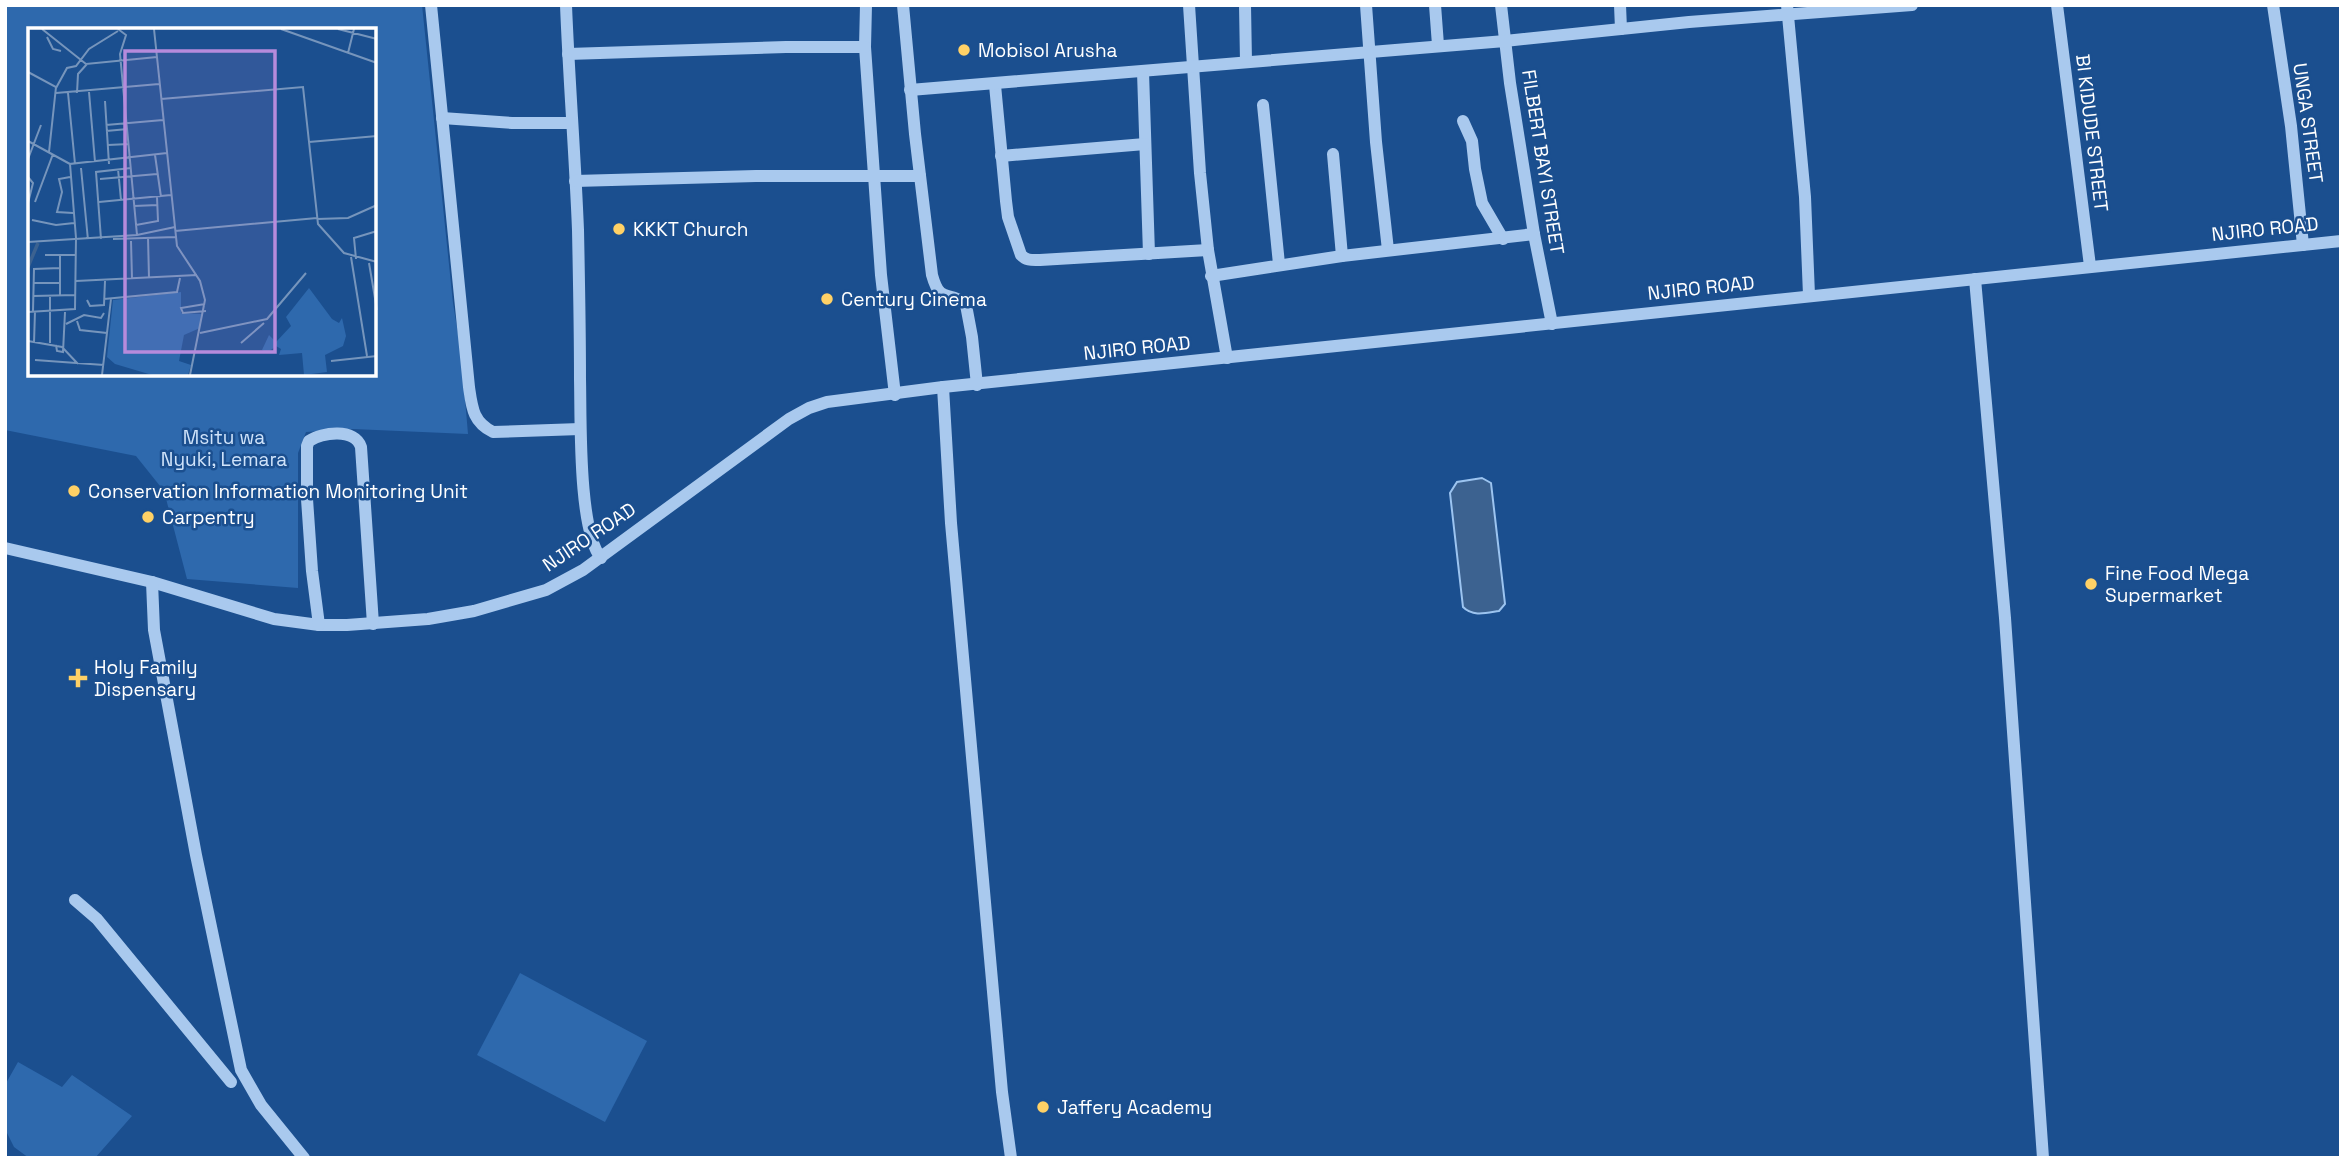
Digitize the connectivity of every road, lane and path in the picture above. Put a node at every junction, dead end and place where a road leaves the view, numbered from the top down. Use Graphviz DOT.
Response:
graph roads {
  1 [pos="430,5"];
  2 [pos="566,5"];
  3 [pos="866,5"];
  4 [pos="903,5"];
  5 [pos="1189,5"];
  6 [pos="1245,5"];
  7 [pos="1366,5"];
  8 [pos="1435,5"];
  9 [pos="1501,5"];
  10 [pos="1620,5"];
  11 [pos="1734,5"];
  12 [pos="2057,5"];
  13 [pos="2273,5"];
  14 [pos="1905,6"];
  15 [pos="1788,11"];
  16 [pos="1735,19"];
  17 [pos="1621,29"];
  18 [pos="1505,41"];
  19 [pos="1438,45"];
  20 [pos="866,47"];
  21 [pos="1369,51"];
  22 [pos="568,54"];
  23 [pos="1246,62"];
  24 [pos="1193,68"];
  25 [pos="1143,72"];
  26 [pos="995,85"];
  27 [pos="910,90"];
  28 [pos="1263,105"];
  29 [pos="442,118"];
  30 [pos="1463,121"];
  31 [pos="572,123"];
  32 [pos="1145,144"];
  33 [pos="1333,154"];
  34 [pos="1001,156"];
  35 [pos="875,176"];
  36 [pos="920,176"];
  37 [pos="575,181"];
  38 [pos="1534,234"];
  39 [pos="1503,239"];
  40 [pos="2341,241"];
  41 [pos="2303,245"];
  42 [pos="1208,250"];
  43 [pos="1388,250"];
  44 [pos="1149,254"];
  45 [pos="1342,256"];
  46 [pos="1279,264"];
  47 [pos="2090,266"];
  48 [pos="1211,276"];
  49 [pos="1975,279"];
  50 [pos="1809,295"];
  51 [pos="1552,324"];
  52 [pos="1227,358"];
  53 [pos="977,385"];
  54 [pos="943,387"];
  55 [pos="895,395"];
  56 [pos="580,429"];
  57 [pos="5,548"];
  58 [pos="601,558"];
  59 [pos="152,582"];
  60 [pos="373,624"];
  61 [pos="319,625"];
  62 [pos="75,900"];
  63 [pos="231,1082"];
  64 [pos="304,1158"];
  65 [pos="1011,1158"];
  66 [pos="2043,1158"];
  1 -- 29 [label="street"];
  2 -- 22 [label="street"];
  3 -- 20 [label="street"];
  4 -- 27 [label="street"];
  5 -- 24 [label="street"];
  6 -- 23 [label="street"];
  7 -- 21 [label="street"];
  8 -- 19 [label="street"];
  9 -- 18 [label="street, FILBERT BAYI STREET"];
  10 -- 17 [label="street"];
  11 -- 16 [label="street"];
  12 -- 47 [label="street, BI KIDUDE STREET"];
  13 -- 41 [label="street, UNGA STREET"];
  14 -- 15 [label="street"];
  15 -- 16 [label="street"];
  15 -- 50 [label="street"];
  16 -- 17 [label="street"];
  17 -- 18 [label="street"];
  18 -- 19 [label="street"];
  18 -- 38 [label="street, FILBERT BAYI STREET"];
  19 -- 21 [label="street"];
  20 -- 22 [label="street"];
  20 -- 35 [label="street"];
  21 -- 23 [label="street"];
  21 -- 43 [label="street"];
  22 -- 31 [label="street"];
  23 -- 24 [label="street"];
  24 -- 25 [label="street"];
  24 -- 42 [label="street"];
  25 -- 26 [label="street"];
  25 -- 32 [label="street"];
  26 -- 27 [label="street"];
  26 -- 34 [label="street"];
  27 -- 36 [label="street"];
  28 -- 46 [label="street"];
  29 -- 31 [label="street"];
  29 -- 56 [label="street"];
  30 -- 39 [label="street"];
  31 -- 37 [label="street"];
  32 -- 34 [label="street"];
  32 -- 44 [label="street"];
  33 -- 45 [label="street"];
  34 -- 44 [label="street"];
  35 -- 36 [label="street"];
  35 -- 37 [label="street"];
  35 -- 55 [label="street"];
  36 -- 53 [label="street"];
  37 -- 56 [label="street"];
  38 -- 39 [label="street"];
  38 -- 51 [label="street, FILBERT BAYI STREET"];
  39 -- 43 [label="street"];
  40 -- 41 [label="street, NJIRO ROAD"];
  41 -- 47 [label="street, NJIRO ROAD"];
  42 -- 44 [label="street"];
  42 -- 48 [label="street"];
  43 -- 45 [label="street"];
  45 -- 46 [label="street"];
  46 -- 48 [label="street"];
  47 -- 49 [label="street, NJIRO ROAD"];
  48 -- 52 [label="street"];
  49 -- 50 [label="street, NJIRO ROAD"];
  49 -- 66 [label="street"];
  50 -- 51 [label="street, NJIRO ROAD"];
  51 -- 52 [label="street, NJIRO ROAD"];
  52 -- 53 [label="street, NJIRO ROAD"];
  53 -- 54 [label="street, NJIRO ROAD"];
  54 -- 55 [label="street, NJIRO ROAD"];
  54 -- 65 [label="street"];
  55 -- 58 [label="street, NJIRO ROAD"];
  56 -- 58 [label="street"];
  57 -- 59 [label="street, NJIRO ROAD"];
  58 -- 60 [label="street, NJIRO ROAD"];
  59 -- 61 [label="street, NJIRO ROAD"];
  59 -- 64 [label="street"];
  60 -- 61 [label="street, NJIRO ROAD"];
  60 -- 61 [label="street"];
  62 -- 63 [label="street"];
}
